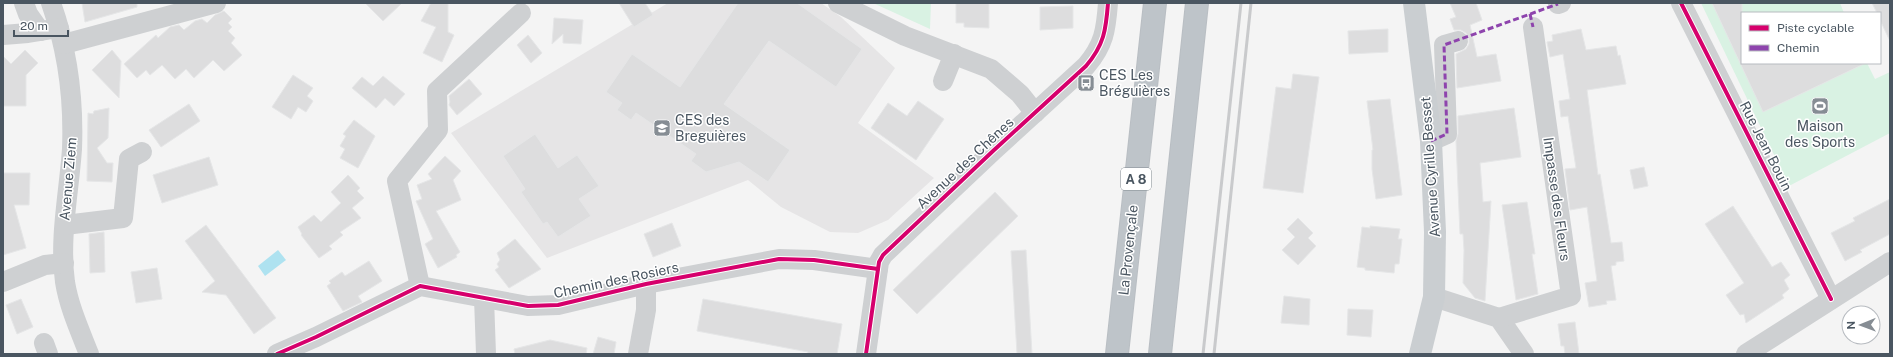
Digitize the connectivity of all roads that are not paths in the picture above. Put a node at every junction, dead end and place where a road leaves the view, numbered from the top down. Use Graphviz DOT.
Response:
graph roads {
  1 [pos="24,3"];
  2 [pos="51,3"];
  3 [pos="216,3"];
  4 [pos="838,3"];
  5 [pos="1108,3"];
  6 [pos="1155,3"];
  7 [pos="1197,3"];
  8 [pos="1414,3"];
  9 [pos="1681,3"];
  10 [pos="521,13"];
  11 [pos="1533,27"];
  12 [pos="3,35"];
  13 [pos="145,35"];
  14 [pos="57,39"];
  15 [pos="1458,41"];
  16 [pos="952,53"];
  17 [pos="943,81"];
  18 [pos="1035,113"];
  19 [pos="1431,141"];
  20 [pos="142,152"];
  21 [pos="65,225"];
  22 [pos="1890,262"];
  23 [pos="64,263"];
  24 [pos="878,269"];
  25 [pos="3,282"];
  26 [pos="646,284"];
  27 [pos="420,286"];
  28 [pos="1434,297"];
  29 [pos="484,298"];
  30 [pos="1831,299"];
  31 [pos="1499,318"];
  32 [pos="303,349"];
  33 [pos="89,354"];
  34 [pos="276,354"];
  35 [pos="486,354"];
  36 [pos="638,354"];
  37 [pos="866,354"];
  38 [pos="1117,354"];
  39 [pos="1160,354"];
  40 [pos="1420,354"];
  41 [pos="1524,354"];
  42 [pos="1746,354"];
  1 -- 14 [label="street"];
  2 -- 14 [label="street, Avenue Ziem"];
  3 -- 14 [label="street"];
  4 -- 16 [label="street"];
  5 -- 18 [label="street, Avenue des Chênes"];
  6 -- 38 [label="highway, La Provençale / A 8"];
  7 -- 39 [label="highway"];
  8 -- 19 [label="main road, Avenue Cyrille Besset"];
  9 -- 30 [label="street, Rue Jean Bouin"];
  10 -- 27 [label="street"];
  11 -- 31 [label="street, Impasse des Fleurs"];
  12 -- 14 [label="street"];
  13 -- 14 [label="street"];
  14 -- 21 [label="street, Avenue Ziem"];
  15 -- 19 [label="street"];
  16 -- 17 [label="street"];
  16 -- 18 [label="street"];
  18 -- 24 [label="street, Avenue des Chênes"];
  19 -- 28 [label="main road, Avenue Cyrille Besset"];
  20 -- 21 [label="street"];
  21 -- 23 [label="street, Avenue Ziem"];
  22 -- 30 [label="street"];
  23 -- 25 [label="street"];
  23 -- 33 [label="street, Avenue Ziem"];
  24 -- 26 [label="street, Chemin des Rosiers"];
  24 -- 37 [label="street, Avenue des Chênes"];
  26 -- 29 [label="street, Chemin des Rosiers"];
  26 -- 36 [label="street"];
  27 -- 29 [label="street, Chemin des Rosiers"];
  27 -- 32 [label="street"];
  28 -- 31 [label="street"];
  28 -- 40 [label="main road, Avenue Cyrille Besset"];
  29 -- 35 [label="street"];
  30 -- 42 [label="street"];
  31 -- 41 [label="street"];
  32 -- 34 [label="street"];
}
